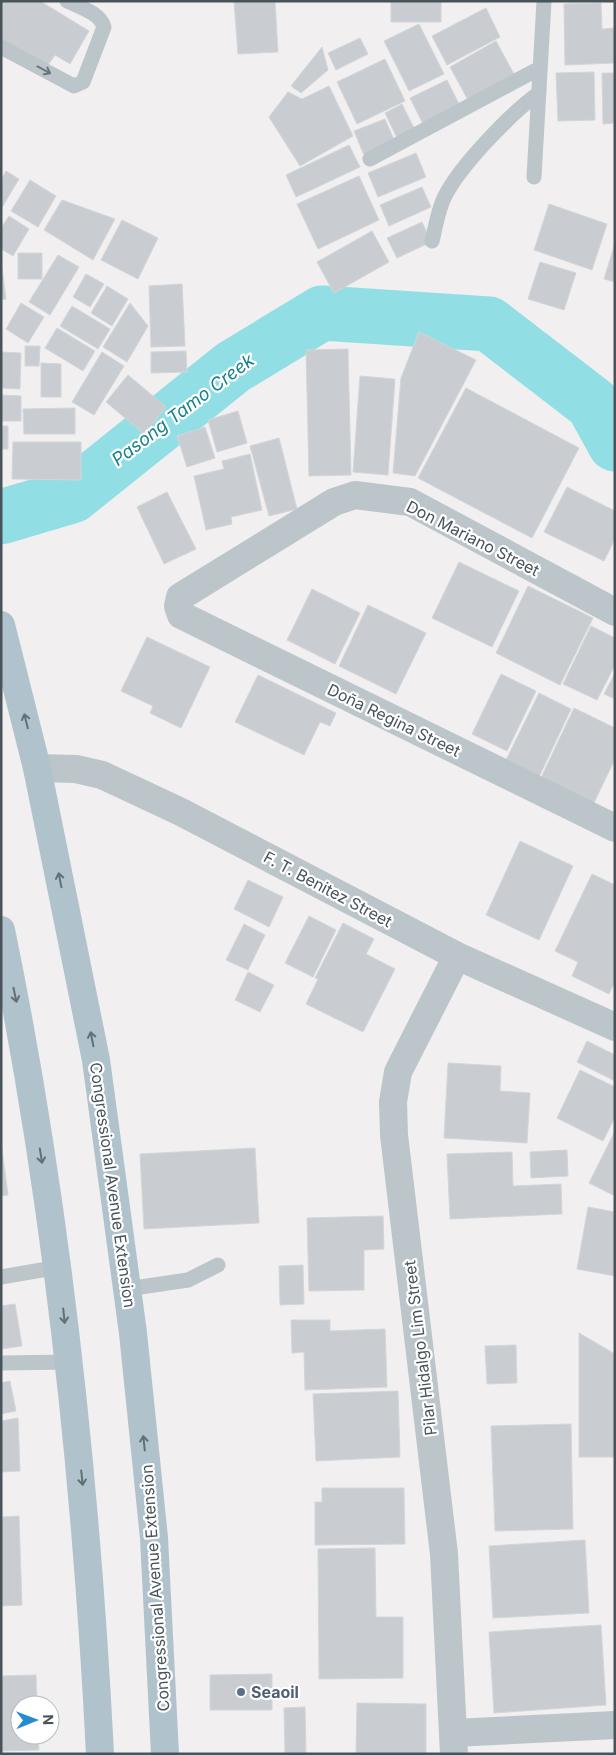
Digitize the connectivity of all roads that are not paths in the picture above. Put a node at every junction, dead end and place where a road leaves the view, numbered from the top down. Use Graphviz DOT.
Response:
graph roads {
  1 [pos="67,1"];
  2 [pos="544,1"];
  3 [pos="1,47"];
  4 [pos="540,68"];
  5 [pos="539,94"];
  6 [pos="370,159"];
  7 [pos="534,177"];
  8 [pos="432,241"];
  9 [pos="178,606"];
  10 [pos="615,612"];
  11 [pos="1,625"];
  12 [pos="37,768"];
  13 [pos="615,828"];
  14 [pos="1,930"];
  15 [pos="457,956"];
  16 [pos="615,1027"];
  17 [pos="218,1265"];
  18 [pos="59,1267"];
  19 [pos="1,1277"];
  20 [pos="127,1289"];
  21 [pos="69,1362"];
  22 [pos="1,1363"];
  23 [pos="615,1725"];
  24 [pos="454,1744"];
  25 [pos="100,1754"];
  26 [pos="166,1754"];
  3 -- 1 [label="lane, one-way"];
  2 -- 4 [label="lane"];
  4 -- 5 [label="lane"];
  4 -- 6 [label="lane"];
  5 -- 7 [label="lane"];
  5 -- 8 [label="lane"];
  9 -- 10 [label="street, Don Mariano Street"];
  9 -- 13 [label="street, Doña Regina Street"];
  12 -- 11 [label="main road, Congressional Avenue Extension, one-way"];
  12 -- 15 [label="street, F. T. Benitez Street"];
  20 -- 12 [label="main road, Congressional Avenue Extension, one-way"];
  14 -- 18 [label="main road, one-way"];
  15 -- 16 [label="street, F. T. Benitez Street"];
  15 -- 24 [label="street, Pilar Hidalgo Lim Street"];
  17 -- 20 [label="lane"];
  18 -- 19 [label="lane"];
  18 -- 21 [label="main road, one-way"];
  26 -- 20 [label="main road, Congressional Avenue Extension, one-way"];
  21 -- 22 [label="lane"];
  21 -- 25 [label="main road, one-way"];
  23 -- 24 [label="street"];
}
